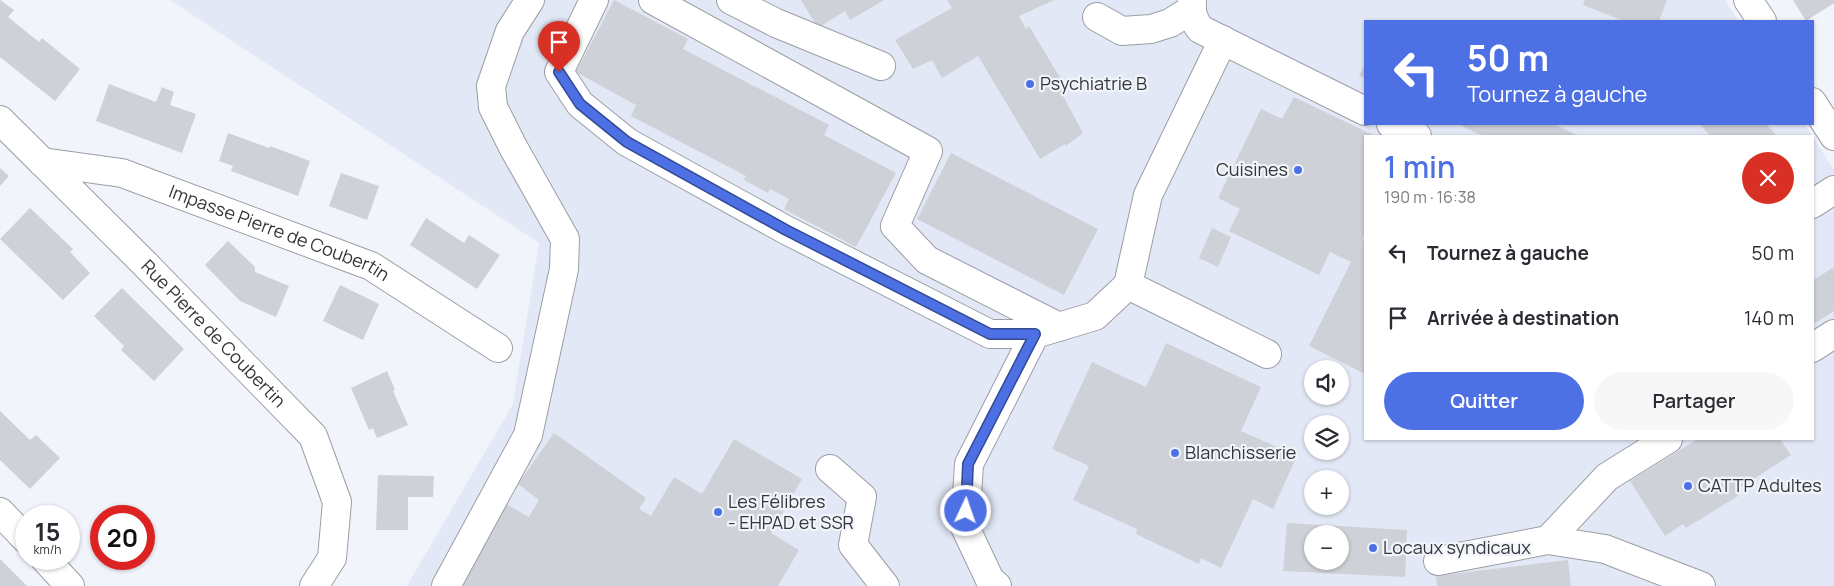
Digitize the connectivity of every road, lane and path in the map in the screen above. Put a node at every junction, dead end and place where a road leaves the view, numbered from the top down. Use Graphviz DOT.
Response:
graph roads {
  1 [pos="530,0"];
  2 [pos="594,0"];
  3 [pos="653,0"];
  4 [pos="731,0"];
  5 [pos="1748,0"];
  6 [pos="1191,5"];
  7 [pos="1097,17"];
  8 [pos="1761,20"];
  9 [pos="1223,40"];
  10 [pos="881,66"];
  11 [pos="1814,105"];
  12 [pos="1364,110"];
  13 [pos="0,120"];
  14 [pos="1393,125"];
  15 [pos="1415,135"];
  16 [pos="1834,136"];
  17 [pos="42,162"];
  18 [pos="1834,190"];
  19 [pos="1814,203"];
  20 [pos="1128,285"];
  21 [pos="1047,330"];
  22 [pos="1834,334"];
  23 [pos="1814,347"];
  24 [pos="498,348"];
  25 [pos="1267,354"];
  26 [pos="1666,440"];
  27 [pos="830,469"];
  28 [pos="0,512"];
  29 [pos="15,528"];
  30 [pos="1548,540"];
  31 [pos="1438,561"];
  32 [pos="55,570"];
  33 [pos="70,586"];
  34 [pos="314,586"];
  35 [pos="446,586"];
  36 [pos="885,586"];
  37 [pos="997,586"];
  38 [pos="1701,586"];
  1 -- 35 [label="street"];
  2 -- 21 [label="street"];
  3 -- 21 [label="street"];
  4 -- 10 [label="street"];
  5 -- 8 [label="street"];
  6 -- 7 [label="street"];
  6 -- 9 [label="street"];
  9 -- 12 [label="street"];
  9 -- 20 [label="street"];
  11 -- 16 [label="street"];
  13 -- 17 [label="street, Rue Pierre de Coubertin"];
  14 -- 15 [label="street"];
  17 -- 24 [label="street, Impasse Pierre de Coubertin"];
  17 -- 34 [label="street, Rue Pierre de Coubertin"];
  18 -- 19 [label="street"];
  20 -- 21 [label="street"];
  20 -- 25 [label="street"];
  21 -- 37 [label="street"];
  22 -- 23 [label="street"];
  26 -- 30 [label="street"];
  27 -- 36 [label="street"];
  28 -- 29 [label="street"];
  30 -- 31 [label="street"];
  30 -- 38 [label="street"];
  32 -- 33 [label="street"];
}
